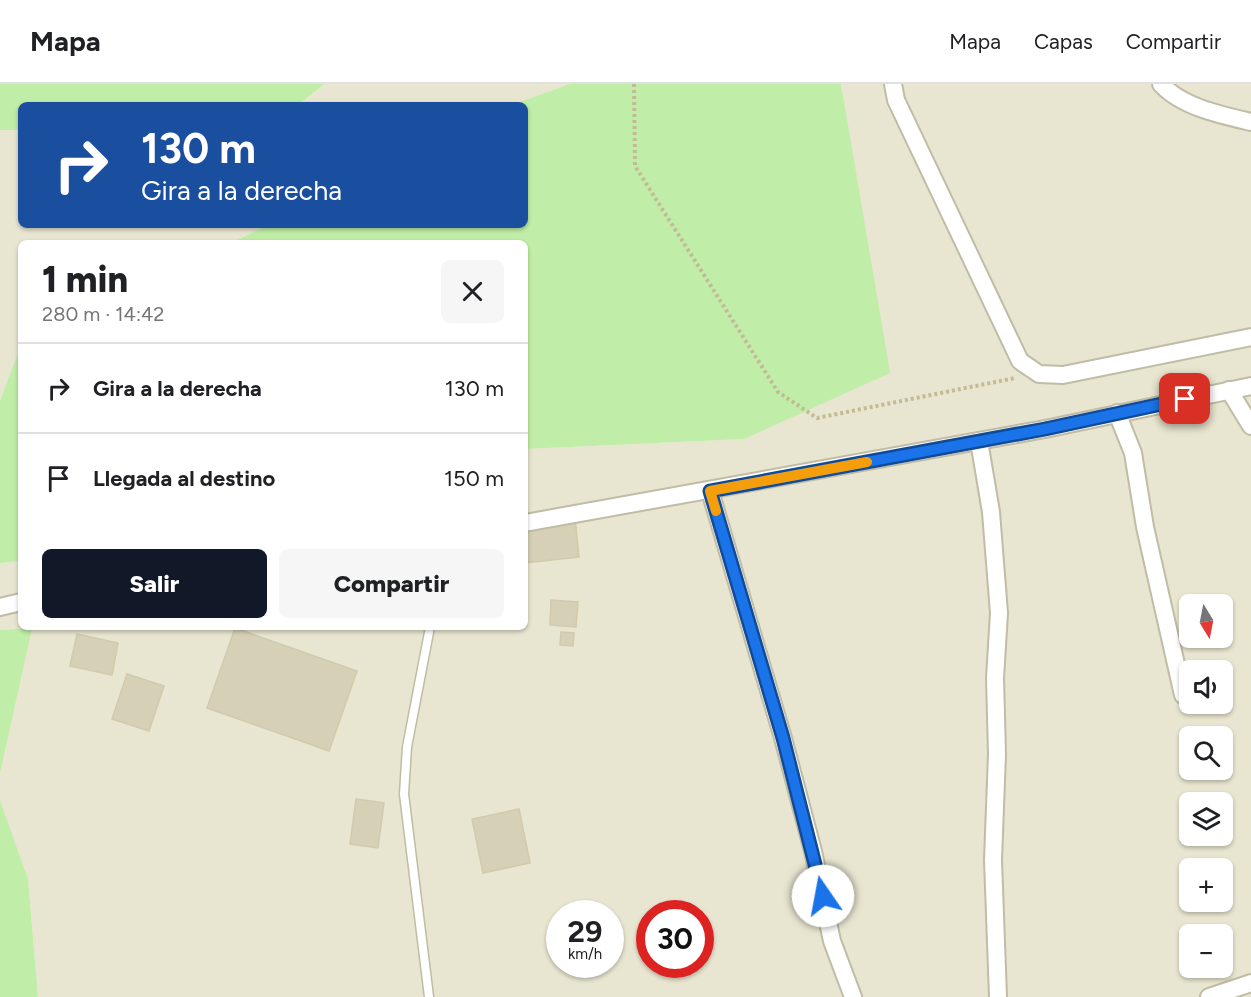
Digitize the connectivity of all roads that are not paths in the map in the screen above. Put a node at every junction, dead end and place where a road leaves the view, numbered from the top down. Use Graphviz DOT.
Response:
graph roads {
  1 [pos="893,84"];
  2 [pos="1161,84"];
  3 [pos="1251,122"];
  4 [pos="1251,337"];
  5 [pos="1251,386"];
  6 [pos="1229,390"];
  7 [pos="1117,413"];
  8 [pos="1251,426"];
  9 [pos="980,441"];
  10 [pos="710,491"];
  11 [pos="528,522"];
  12 [pos="18,604"];
  13 [pos="0,607"];
  14 [pos="429,630"];
  15 [pos="1179,677"];
  16 [pos="1251,983"];
  17 [pos="429,997"];
  18 [pos="853,997"];
  19 [pos="998,997"];
  20 [pos="1209,997"];
  1 -- 4 [label="street"];
  2 -- 3 [label="street"];
  5 -- 6 [label="street"];
  6 -- 7 [label="street"];
  6 -- 8 [label="street"];
  7 -- 9 [label="street"];
  7 -- 15 [label="street"];
  9 -- 10 [label="street"];
  9 -- 19 [label="street"];
  10 -- 11 [label="street"];
  10 -- 18 [label="street"];
  12 -- 13 [label="street"];
  14 -- 17 [label="lane"];
  16 -- 20 [label="street"];
}
